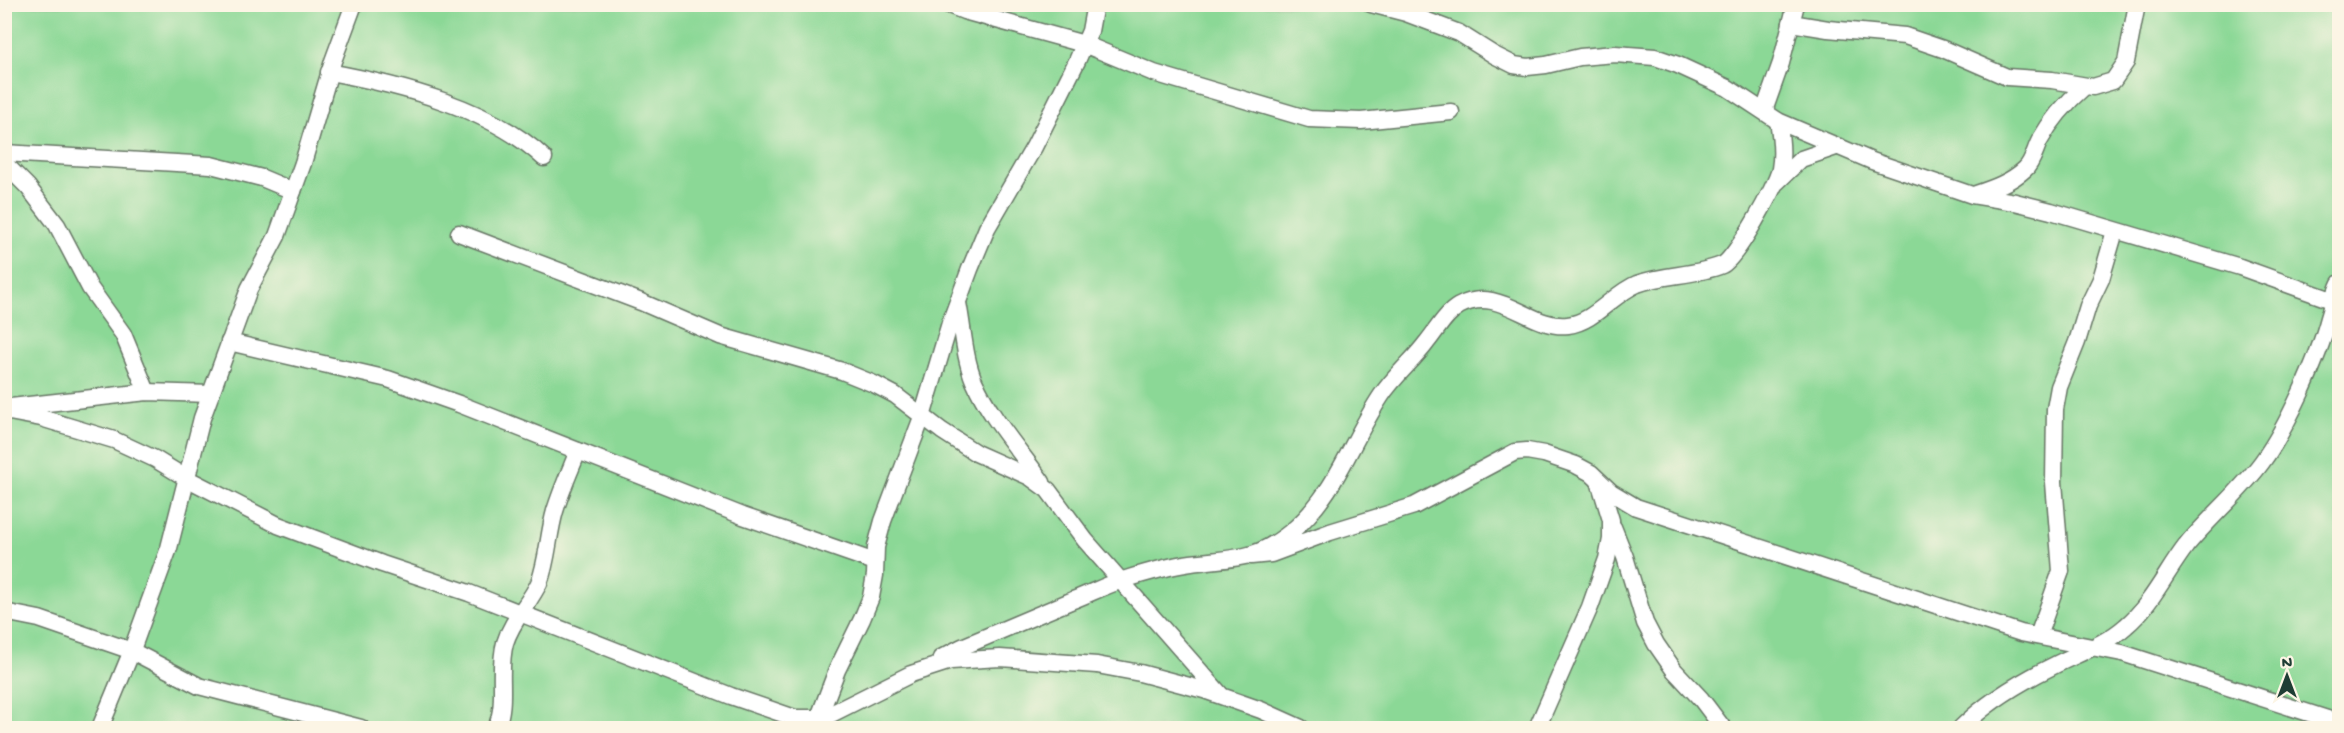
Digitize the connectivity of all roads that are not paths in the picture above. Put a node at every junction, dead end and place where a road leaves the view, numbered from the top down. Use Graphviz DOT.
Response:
graph roads {
  1 [pos="354,4"];
  2 [pos="946,4"];
  3 [pos="1095,4"];
  4 [pos="1371,4"];
  5 [pos="1796,4"];
  6 [pos="2137,4"];
  7 [pos="1791,23"];
  8 [pos="1084,44"];
  9 [pos="329,72"];
  10 [pos="2084,87"];
  11 [pos="1451,112"];
  12 [pos="1771,116"];
  13 [pos="1836,147"];
  14 [pos="4,153"];
  15 [pos="544,158"];
  16 [pos="4,163"];
  17 [pos="1776,182"];
  18 [pos="293,191"];
  19 [pos="1972,195"];
  20 [pos="2115,231"];
  21 [pos="459,233"];
  22 [pos="2340,284"];
  23 [pos="957,302"];
  24 [pos="2336,302"];
  25 [pos="230,342"];
  26 [pos="147,392"];
  27 [pos="211,394"];
  28 [pos="4,409"];
  29 [pos="922,417"];
  30 [pos="578,451"];
  31 [pos="186,478"];
  32 [pos="1599,479"];
  33 [pos="1048,490"];
  34 [pos="1611,520"];
  35 [pos="1251,556"];
  36 [pos="875,562"];
  37 [pos="1121,580"];
  38 [pos="4,612"];
  39 [pos="519,614"];
  40 [pos="2038,636"];
  41 [pos="2094,647"];
  42 [pos="132,651"];
  43 [pos="911,674"];
  44 [pos="1222,697"];
  45 [pos="2340,723"];
  46 [pos="816,724"];
  47 [pos="100,729"];
  48 [pos="361,729"];
  49 [pos="496,729"];
  50 [pos="1301,729"];
  51 [pos="1537,729"];
  52 [pos="1723,729"];
  53 [pos="1962,729"];
  1 -- 9 [label="street"];
  2 -- 8 [label="street"];
  3 -- 8 [label="street"];
  4 -- 12 [label="street"];
  5 -- 7 [label="street"];
  6 -- 10 [label="street"];
  7 -- 10 [label="street"];
  7 -- 12 [label="street"];
  8 -- 11 [label="street"];
  8 -- 23 [label="street"];
  9 -- 15 [label="street"];
  9 -- 18 [label="street"];
  10 -- 19 [label="street"];
  12 -- 13 [label="street"];
  12 -- 17 [label="street"];
  13 -- 17 [label="street"];
  13 -- 19 [label="street"];
  14 -- 18 [label="street"];
  16 -- 26 [label="street"];
  17 -- 35 [label="street"];
  18 -- 25 [label="street"];
  19 -- 20 [label="street"];
  20 -- 24 [label="street"];
  20 -- 40 [label="street"];
  21 -- 29 [label="street"];
  22 -- 24 [label="street"];
  23 -- 29 [label="street"];
  23 -- 33 [label="street"];
  24 -- 41 [label="street"];
  25 -- 27 [label="street"];
  25 -- 30 [label="street"];
  26 -- 27 [label="street"];
  26 -- 28 [label="street"];
  27 -- 31 [label="street"];
  28 -- 31 [label="street"];
  29 -- 33 [label="street"];
  29 -- 36 [label="street"];
  30 -- 36 [label="street"];
  30 -- 39 [label="street"];
  31 -- 39 [label="street"];
  31 -- 42 [label="street"];
  32 -- 34 [label="street"];
  32 -- 35 [label="street"];
  32 -- 40 [label="street"];
  33 -- 37 [label="street"];
  34 -- 51 [label="street"];
  34 -- 52 [label="street"];
  35 -- 37 [label="street"];
  36 -- 46 [label="street"];
  37 -- 43 [label="street"];
  37 -- 44 [label="street"];
  38 -- 42 [label="street"];
  39 -- 46 [label="street"];
  39 -- 49 [label="street"];
  40 -- 41 [label="street"];
  41 -- 45 [label="street"];
  41 -- 53 [label="street"];
  42 -- 47 [label="street"];
  42 -- 48 [label="street"];
  43 -- 44 [label="street"];
  43 -- 46 [label="street"];
  44 -- 50 [label="street"];
}
